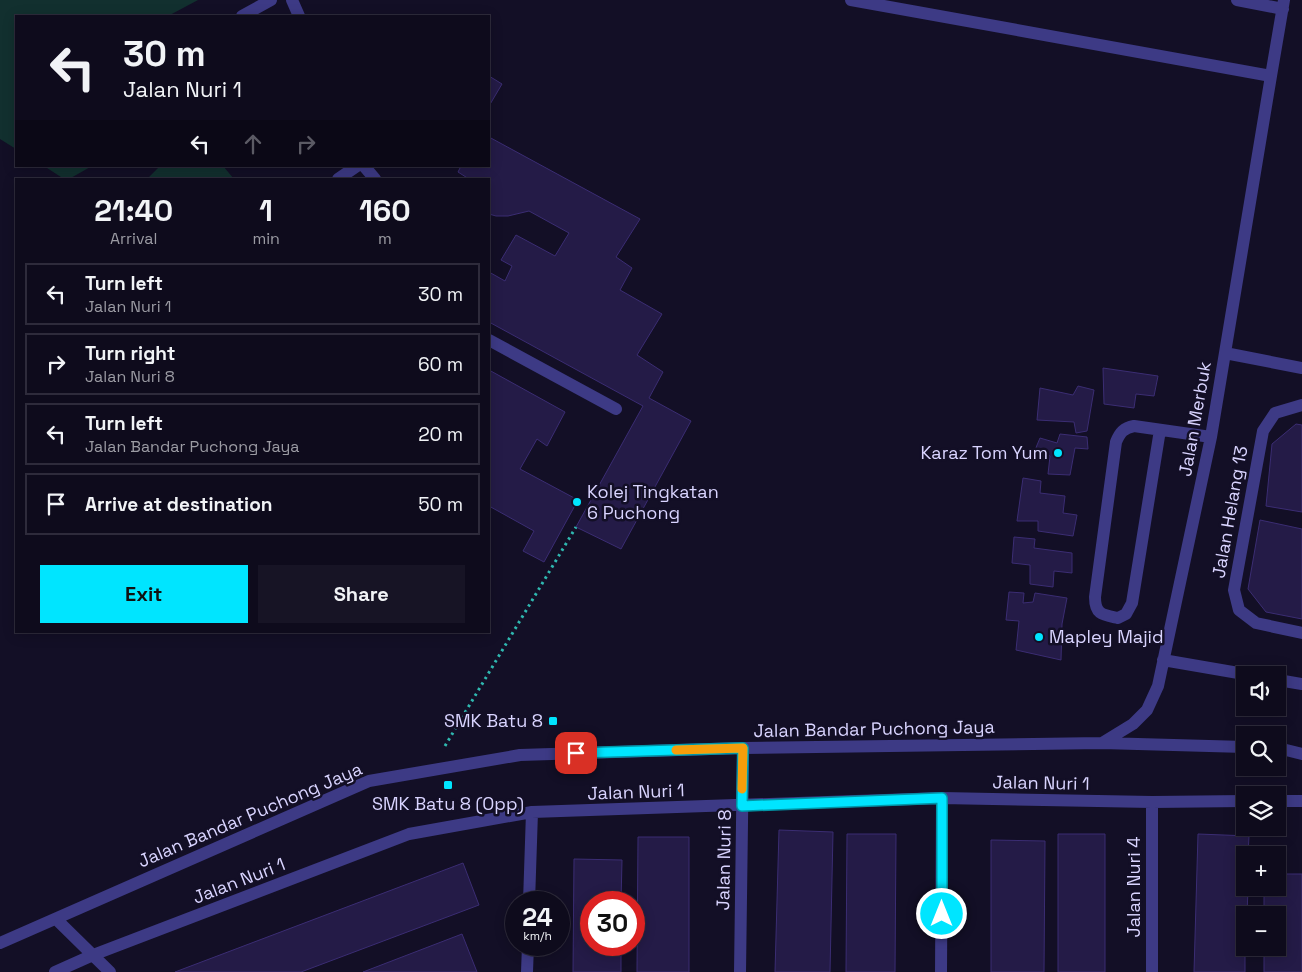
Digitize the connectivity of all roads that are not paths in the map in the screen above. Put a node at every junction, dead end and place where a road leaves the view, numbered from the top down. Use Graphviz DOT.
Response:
graph roads {
  1 [pos="271,0"];
  2 [pos="292,0"];
  3 [pos="851,0"];
  4 [pos="1237,0"];
  5 [pos="1284,4"];
  6 [pos="244,15"];
  7 [pos="299,15"];
  8 [pos="1271,76"];
  9 [pos="356,167"];
  10 [pos="365,167"];
  11 [pos="339,178"];
  12 [pos="374,178"];
  13 [pos="490,341"];
  14 [pos="1225,353"];
  15 [pos="1302,368"];
  16 [pos="1302,405"];
  17 [pos="616,409"];
  18 [pos="1160,430"];
  19 [pos="1211,437"];
  20 [pos="1302,633"];
  21 [pos="1163,660"];
  22 [pos="1236,673"];
  23 [pos="1286,681"];
  24 [pos="1302,684"];
  25 [pos="1102,743"];
  26 [pos="1236,746"];
  27 [pos="1302,747"];
  28 [pos="743,748"];
  29 [pos="1286,748"];
  30 [pos="1286,750"];
  31 [pos="1302,754"];
  32 [pos="942,798"];
  33 [pos="1236,801"];
  34 [pos="1286,801"];
  35 [pos="1302,801"];
  36 [pos="1152,802"];
  37 [pos="742,806"];
  38 [pos="532,812"];
  39 [pos="529,891"];
  40 [pos="56,919"];
  41 [pos="0,943"];
  42 [pos="93,955"];
  43 [pos="528,956"];
  44 [pos="55,972"];
  45 [pos="110,972"];
  46 [pos="527,972"];
  47 [pos="740,972"];
  48 [pos="941,972"];
  49 [pos="1152,972"];
  1 -- 6 [label="street"];
  2 -- 7 [label="street"];
  3 -- 8 [label="street"];
  4 -- 5 [label="street"];
  5 -- 8 [label="street, Jalan Merbuk"];
  8 -- 14 [label="street, Jalan Merbuk"];
  9 -- 11 [label="street"];
  10 -- 12 [label="street"];
  13 -- 17 [label="street"];
  14 -- 15 [label="street"];
  14 -- 19 [label="street, Jalan Merbuk"];
  16 -- 20 [label="street, Jalan Helang 13"];
  18 -- 18 [label="street"];
  18 -- 19 [label="street"];
  19 -- 21 [label="street, Jalan Merbuk"];
  21 -- 22 [label="street"];
  21 -- 25 [label="street, Jalan Merbuk"];
  23 -- 24 [label="street"];
  25 -- 26 [label="street, Jalan Bandar Puchong Jaya"];
  25 -- 28 [label="street, Jalan Bandar Puchong Jaya"];
  27 -- 29 [label="street"];
  28 -- 37 [label="street, Jalan Nuri 8"];
  28 -- 40 [label="street, Jalan Bandar Puchong Jaya"];
  30 -- 31 [label="street"];
  32 -- 36 [label="street, Jalan Nuri 1"];
  32 -- 37 [label="street, Jalan Nuri 1"];
  32 -- 48 [label="street"];
  33 -- 36 [label="street, Jalan Nuri 1"];
  34 -- 35 [label="street"];
  36 -- 49 [label="street, Jalan Nuri 4"];
  37 -- 38 [label="street, Jalan Nuri 1"];
  37 -- 47 [label="street, Jalan Nuri 8"];
  38 -- 39 [label="street"];
  38 -- 42 [label="street, Jalan Nuri 1"];
  40 -- 41 [label="street, Jalan Bandar Puchong Jaya"];
  40 -- 42 [label="street"];
  42 -- 44 [label="street, Jalan Nuri 1"];
  42 -- 45 [label="street"];
  43 -- 46 [label="street"];
}
